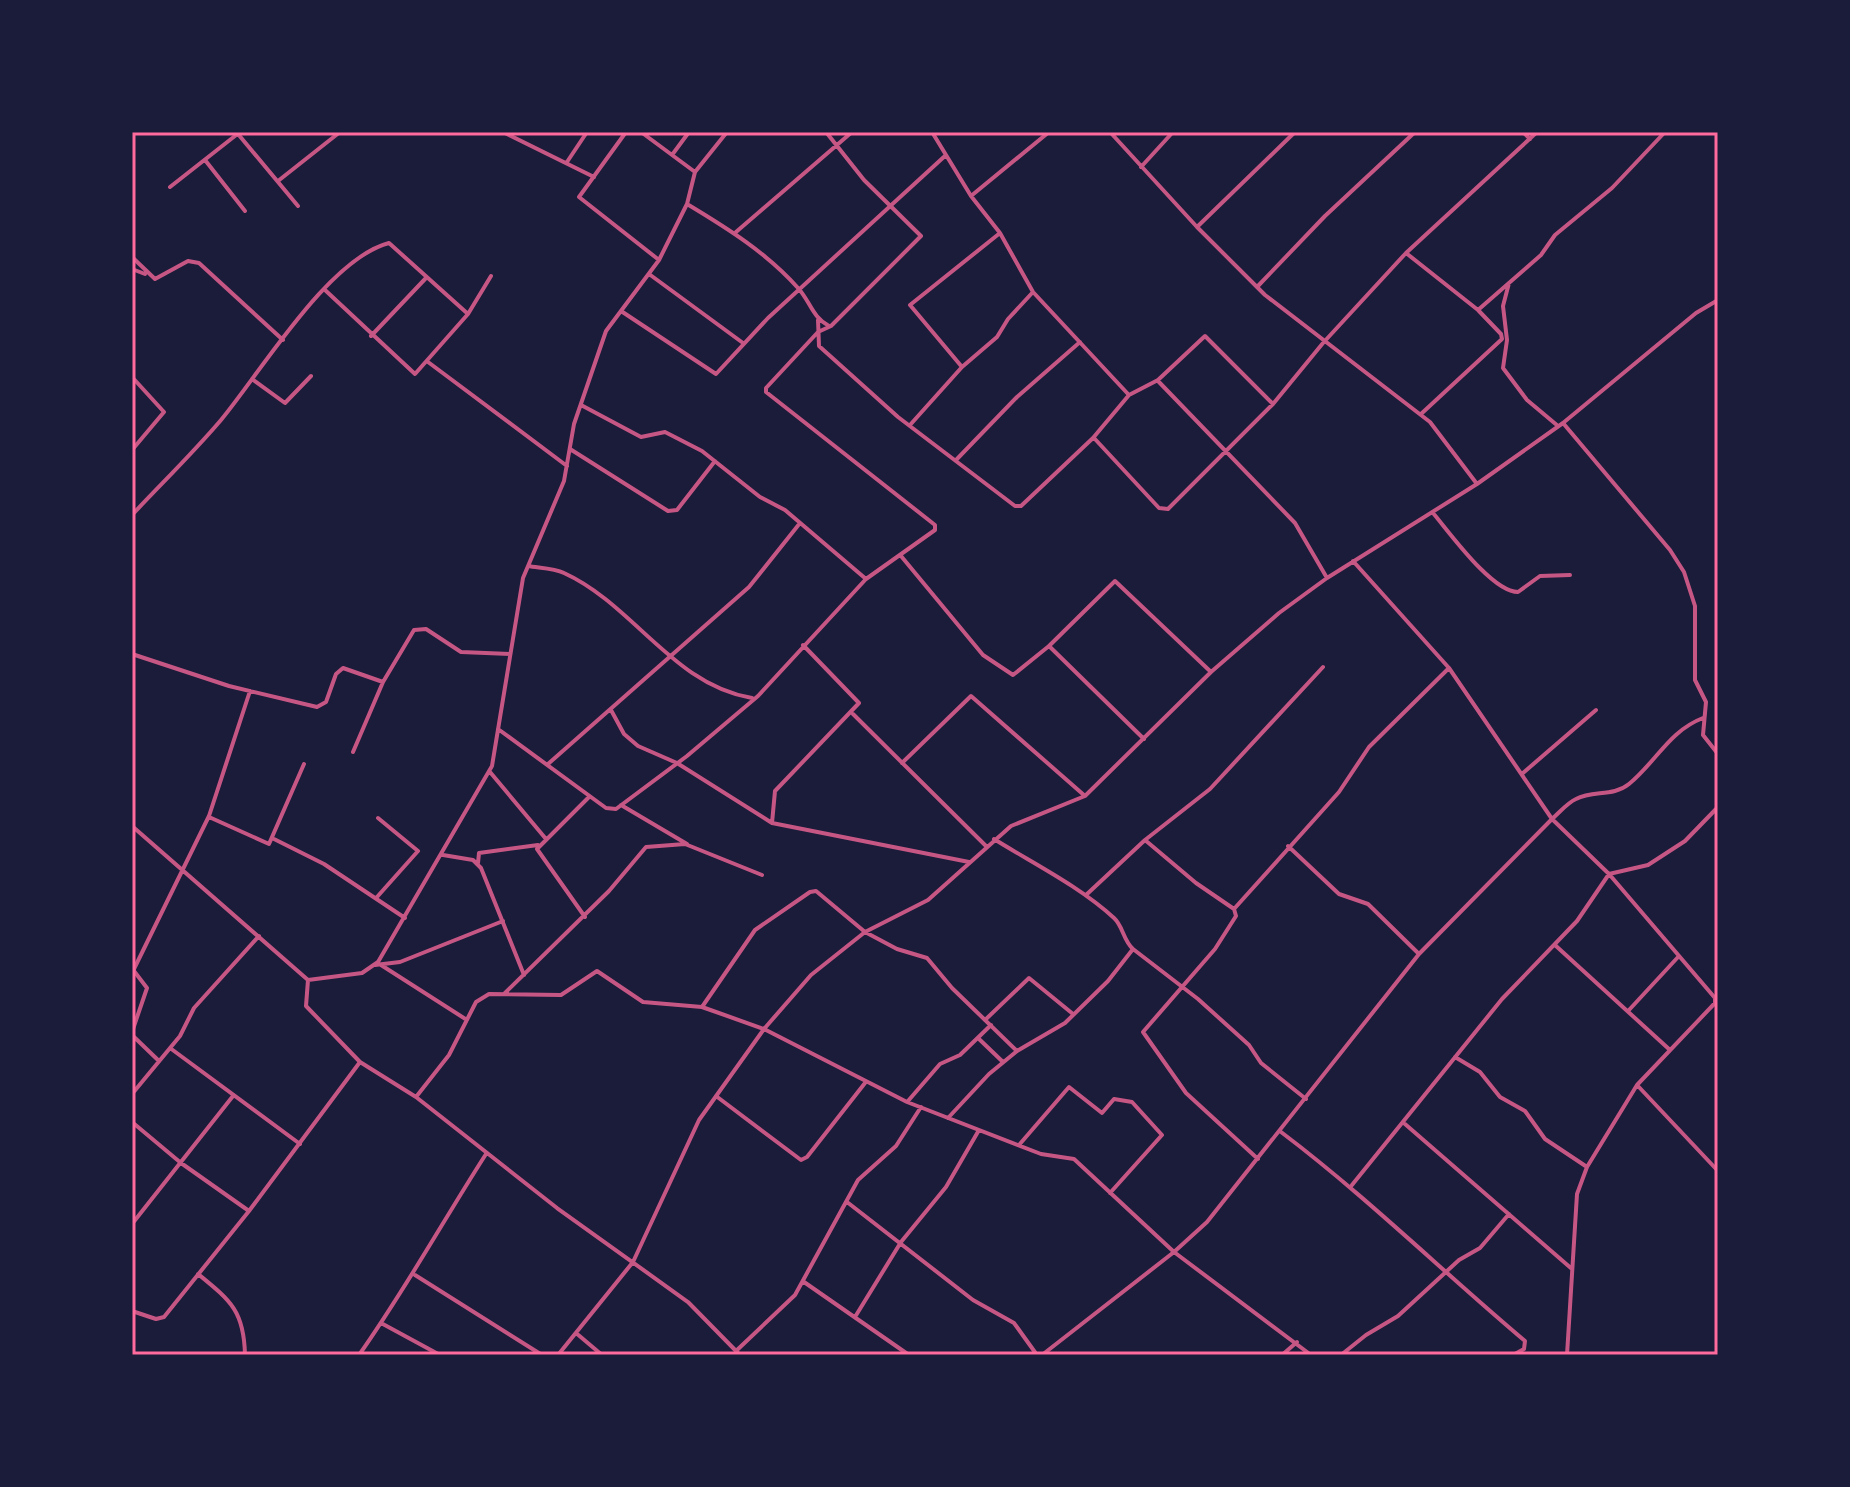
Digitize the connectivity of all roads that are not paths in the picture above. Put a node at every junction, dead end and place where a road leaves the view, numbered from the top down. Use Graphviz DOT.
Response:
graph roads {
  1 [pos="340,132"];
  2 [pos="503,132"];
  3 [pos="587,132"];
  4 [pos="626,132"];
  5 [pos="641,132"];
  6 [pos="689,132"];
  7 [pos="727,132"];
  8 [pos="826,132"];
  9 [pos="852,132"];
  10 [pos="932,132"];
  11 [pos="1049,132"];
  12 [pos="1110,132"];
  13 [pos="1173,132"];
  14 [pos="1415,132"];
  15 [pos="1523,132"];
  16 [pos="1537,132"];
  17 [pos="1665,132"];
  18 [pos="1290,133"];
  19 [pos="236,134"];
  20 [pos="1530,139"];
  21 [pos="837,145"];
  22 [pos="672,155"];
  23 [pos="946,155"];
  24 [pos="205,160"];
  25 [pos="567,162"];
  26 [pos="1141,167"];
  27 [pos="695,172"];
  28 [pos="594,177"];
  29 [pos="278,181"];
  30 [pos="170,187"];
  31 [pos="971,196"];
  32 [pos="687,204"];
  33 [pos="891,205"];
  34 [pos="298,206"];
  35 [pos="245,211"];
  36 [pos="1197,227"];
  37 [pos="736,233"];
  38 [pos="1000,233"];
  39 [pos="1406,253"];
  40 [pos="132,257"];
  41 [pos="659,260"];
  42 [pos="132,269"];
  43 [pos="147,274"];
  44 [pos="649,274"];
  45 [pos="491,276"];
  46 [pos="426,278"];
  47 [pos="1510,281"];
  48 [pos="1257,287"];
  49 [pos="324,289"];
  50 [pos="799,289"];
  51 [pos="1033,292"];
  52 [pos="1718,300"];
  53 [pos="620,310"];
  54 [pos="1478,310"];
  55 [pos="468,314"];
  56 [pos="818,320"];
  57 [pos="831,326"];
  58 [pos="818,332"];
  59 [pos="371,336"];
  60 [pos="283,340"];
  61 [pos="1080,342"];
  62 [pos="743,343"];
  63 [pos="1323,343"];
  64 [pos="428,362"];
  65 [pos="962,367"];
  66 [pos="311,376"];
  67 [pos="132,377"];
  68 [pos="252,379"];
  69 [pos="1158,380"];
  70 [pos="1129,395"];
  71 [pos="1273,404"];
  72 [pos="581,405"];
  73 [pos="1421,414"];
  74 [pos="1560,424"];
  75 [pos="910,425"];
  76 [pos="1093,438"];
  77 [pos="570,449"];
  78 [pos="1226,449"];
  79 [pos="132,450"];
  80 [pos="956,459"];
  81 [pos="715,461"];
  82 [pos="567,466"];
  83 [pos="1477,484"];
  84 [pos="1433,513"];
  85 [pos="132,515"];
  86 [pos="800,523"];
  87 [pos="901,556"];
  88 [pos="1353,561"];
  89 [pos="528,566"];
  90 [pos="1570,575"];
  91 [pos="1327,578"];
  92 [pos="866,579"];
  93 [pos="803,645"];
  94 [pos="1049,646"];
  95 [pos="132,654"];
  96 [pos="510,654"];
  97 [pos="669,656"];
  98 [pos="1323,667"];
  99 [pos="1449,668"];
  100 [pos="1211,672"];
  101 [pos="383,682"];
  102 [pos="250,691"];
  103 [pos="753,698"];
  104 [pos="611,710"];
  105 [pos="1596,710"];
  106 [pos="852,713"];
  107 [pos="1703,718"];
  108 [pos="498,729"];
  109 [pos="1144,739"];
  110 [pos="353,752"];
  111 [pos="1718,754"];
  112 [pos="677,763"];
  113 [pos="902,763"];
  114 [pos="304,764"];
  115 [pos="547,765"];
  116 [pos="490,772"];
  117 [pos="1523,773"];
  118 [pos="1085,796"];
  119 [pos="590,797"];
  120 [pos="621,805"];
  121 [pos="1718,807"];
  122 [pos="209,816"];
  123 [pos="378,818"];
  124 [pos="1552,819"];
  125 [pos="772,823"];
  126 [pos="132,826"];
  127 [pos="274,839"];
  128 [pos="546,839"];
  129 [pos="994,839"];
  130 [pos="1145,840"];
  131 [pos="539,845"];
  132 [pos="687,845"];
  133 [pos="1288,846"];
  134 [pos="987,847"];
  135 [pos="442,854"];
  136 [pos="971,862"];
  137 [pos="478,863"];
  138 [pos="185,869"];
  139 [pos="1609,874"];
  140 [pos="762,875"];
  141 [pos="1086,896"];
  142 [pos="377,897"];
  143 [pos="1234,909"];
  144 [pos="585,917"];
  145 [pos="405,918"];
  146 [pos="503,921"];
  147 [pos="865,932"];
  148 [pos="259,936"];
  149 [pos="1556,946"];
  150 [pos="1133,949"];
  151 [pos="1419,954"];
  152 [pos="1679,956"];
  153 [pos="378,965"];
  154 [pos="133,972"];
  155 [pos="524,975"];
  156 [pos="308,980"];
  157 [pos="1183,987"];
  158 [pos="504,994"];
  159 [pos="702,1007"];
  160 [pos="1629,1011"];
  161 [pos="1074,1015"];
  162 [pos="467,1020"];
  163 [pos="985,1020"];
  164 [pos="991,1025"];
  165 [pos="764,1029"];
  166 [pos="132,1033"];
  167 [pos="978,1038"];
  168 [pos="170,1048"];
  169 [pos="1670,1050"];
  170 [pos="1017,1051"];
  171 [pos="1455,1057"];
  172 [pos="159,1062"];
  173 [pos="360,1062"];
  174 [pos="1003,1062"];
  175 [pos="865,1083"];
  176 [pos="1637,1085"];
  177 [pos="132,1094"];
  178 [pos="233,1096"];
  179 [pos="716,1096"];
  180 [pos="416,1097"];
  181 [pos="1306,1099"];
  182 [pos="907,1102"];
  183 [pos="921,1107"];
  184 [pos="948,1118"];
  185 [pos="132,1122"];
  186 [pos="1404,1123"];
  187 [pos="979,1130"];
  188 [pos="1281,1132"];
  189 [pos="300,1144"];
  190 [pos="1019,1145"];
  191 [pos="486,1154"];
  192 [pos="1259,1160"];
  193 [pos="181,1163"];
  194 [pos="1587,1167"];
  195 [pos="1718,1171"];
  196 [pos="1352,1185"];
  197 [pos="1110,1193"];
  198 [pos="847,1202"];
  199 [pos="249,1211"];
  200 [pos="1509,1214"];
  201 [pos="132,1224"];
  202 [pos="901,1242"];
  203 [pos="1174,1252"];
  204 [pos="633,1262"];
  205 [pos="1572,1269"];
  206 [pos="1445,1273"];
  207 [pos="198,1274"];
  208 [pos="415,1275"];
  209 [pos="804,1282"];
  210 [pos="132,1311"];
  211 [pos="855,1317"];
  212 [pos="381,1323"];
  213 [pos="576,1333"];
  214 [pos="1297,1342"];
  215 [pos="738,1353"];
  216 [pos="245,1355"];
  217 [pos="359,1355"];
  218 [pos="440,1355"];
  219 [pos="542,1355"];
  220 [pos="558,1355"];
  221 [pos="602,1355"];
  222 [pos="909,1355"];
  223 [pos="1039,1355"];
  224 [pos="1179,1355"];
  225 [pos="1188,1355"];
  226 [pos="1282,1355"];
  227 [pos="1311,1355"];
  228 [pos="1341,1355"];
  229 [pos="1513,1355"];
  230 [pos="1567,1355"];
  1 -- 29 [label="street"];
  2 -- 25 [label="street"];
  3 -- 25 [label="street"];
  4 -- 28 [label="street"];
  5 -- 22 [label="street"];
  6 -- 22 [label="street"];
  7 -- 27 [label="street"];
  8 -- 21 [label="street"];
  9 -- 21 [label="street"];
  10 -- 23 [label="street"];
  11 -- 31 [label="street"];
  12 -- 26 [label="street"];
  13 -- 26 [label="street"];
  14 -- 48 [label="street"];
  15 -- 20 [label="street"];
  16 -- 20 [label="street"];
  17 -- 47 [label="street"];
  18 -- 36 [label="street"];
  19 -- 24 [label="street"];
  19 -- 29 [label="street"];
  20 -- 39 [label="street"];
  21 -- 33 [label="street"];
  21 -- 37 [label="street"];
  22 -- 27 [label="street"];
  23 -- 31 [label="street"];
  23 -- 33 [label="street"];
  24 -- 30 [label="street"];
  24 -- 35 [label="street"];
  25 -- 28 [label="street"];
  26 -- 36 [label="street"];
  27 -- 32 [label="street"];
  28 -- 41 [label="street"];
  29 -- 34 [label="street"];
  31 -- 38 [label="street"];
  32 -- 37 [label="street"];
  32 -- 41 [label="street"];
  33 -- 50 [label="street"];
  33 -- 57 [label="street"];
  36 -- 48 [label="street"];
  37 -- 50 [label="street"];
  38 -- 51 [label="street"];
  38 -- 65 [label="street"];
  39 -- 54 [label="street"];
  39 -- 63 [label="street"];
  40 -- 43 [label="street"];
  41 -- 44 [label="street"];
  42 -- 43 [label="street"];
  43 -- 60 [label="street"];
  44 -- 53 [label="street"];
  44 -- 62 [label="street"];
  45 -- 55 [label="street"];
  46 -- 49 [label="street"];
  46 -- 55 [label="street"];
  46 -- 59 [label="street"];
  47 -- 54 [label="street"];
  47 -- 74 [label="street"];
  48 -- 63 [label="street"];
  49 -- 59 [label="street"];
  49 -- 60 [label="street"];
  50 -- 56 [label="street"];
  50 -- 62 [label="street"];
  51 -- 61 [label="street"];
  51 -- 65 [label="street"];
  52 -- 74 [label="street"];
  53 -- 62 [label="street"];
  53 -- 72 [label="street"];
  54 -- 73 [label="street"];
  55 -- 64 [label="street"];
  56 -- 57 [label="street"];
  56 -- 58 [label="street"];
  57 -- 58 [label="street"];
  58 -- 75 [label="street"];
  58 -- 87 [label="street"];
  59 -- 64 [label="street"];
  60 -- 68 [label="street"];
  61 -- 70 [label="street"];
  61 -- 80 [label="street"];
  63 -- 71 [label="street"];
  63 -- 73 [label="street"];
  64 -- 82 [label="street"];
  65 -- 75 [label="street"];
  66 -- 68 [label="street"];
  67 -- 79 [label="street"];
  68 -- 85 [label="street"];
  69 -- 70 [label="street"];
  69 -- 71 [label="street"];
  69 -- 78 [label="street"];
  70 -- 76 [label="street"];
  71 -- 78 [label="street"];
  72 -- 77 [label="street"];
  72 -- 81 [label="street"];
  73 -- 83 [label="street"];
  74 -- 83 [label="street"];
  74 -- 107 [label="street"];
  75 -- 80 [label="street"];
  76 -- 78 [label="street"];
  76 -- 80 [label="street"];
  77 -- 81 [label="street"];
  77 -- 82 [label="street"];
  78 -- 91 [label="street"];
  81 -- 86 [label="street"];
  82 -- 89 [label="street"];
  83 -- 84 [label="street"];
  84 -- 88 [label="street"];
  84 -- 90 [label="street"];
  86 -- 92 [label="street"];
  86 -- 97 [label="street"];
  87 -- 92 [label="street"];
  87 -- 94 [label="street"];
  88 -- 91 [label="street"];
  88 -- 99 [label="street"];
  89 -- 96 [label="street"];
  89 -- 97 [label="street"];
  91 -- 100 [label="street"];
  92 -- 93 [label="street"];
  93 -- 103 [label="street"];
  93 -- 106 [label="street"];
  94 -- 100 [label="street"];
  94 -- 109 [label="street"];
  95 -- 102 [label="street"];
  96 -- 101 [label="street"];
  96 -- 108 [label="street"];
  97 -- 103 [label="street"];
  97 -- 104 [label="street"];
  98 -- 130 [label="street"];
  99 -- 117 [label="street"];
  99 -- 133 [label="street"];
  100 -- 109 [label="street"];
  101 -- 102 [label="street"];
  101 -- 110 [label="street"];
  102 -- 122 [label="street"];
  103 -- 112 [label="street"];
  104 -- 112 [label="street"];
  104 -- 115 [label="street"];
  105 -- 117 [label="street"];
  106 -- 113 [label="street"];
  106 -- 125 [label="street"];
  107 -- 111 [label="street"];
  107 -- 124 [label="street"];
  108 -- 115 [label="street"];
  108 -- 116 [label="street"];
  109 -- 118 [label="street"];
  112 -- 120 [label="street"];
  112 -- 125 [label="street"];
  113 -- 118 [label="street"];
  113 -- 134 [label="street"];
  114 -- 127 [label="street"];
  115 -- 119 [label="street"];
  116 -- 128 [label="street"];
  116 -- 135 [label="street"];
  117 -- 124 [label="street"];
  118 -- 129 [label="street"];
  119 -- 120 [label="street"];
  119 -- 128 [label="street"];
  120 -- 132 [label="street"];
  121 -- 139 [label="street"];
  122 -- 127 [label="street"];
  122 -- 138 [label="street"];
  123 -- 142 [label="street"];
  124 -- 139 [label="street"];
  124 -- 151 [label="street"];
  125 -- 136 [label="street"];
  126 -- 138 [label="street"];
  127 -- 142 [label="street"];
  128 -- 131 [label="street"];
  129 -- 134 [label="street"];
  129 -- 141 [label="street"];
  130 -- 141 [label="street"];
  130 -- 143 [label="street"];
  131 -- 137 [label="street"];
  131 -- 144 [label="street"];
  132 -- 140 [label="street"];
  132 -- 144 [label="street"];
  133 -- 143 [label="street"];
  133 -- 151 [label="street"];
  134 -- 136 [label="street"];
  135 -- 137 [label="street"];
  135 -- 145 [label="street"];
  136 -- 147 [label="street"];
  137 -- 146 [label="street"];
  138 -- 148 [label="street"];
  138 -- 154 [label="street"];
  139 -- 149 [label="street"];
  139 -- 152 [label="street"];
  141 -- 150 [label="street"];
  142 -- 145 [label="street"];
  143 -- 157 [label="street"];
  144 -- 155 [label="street"];
  145 -- 153 [label="street"];
  146 -- 153 [label="street"];
  146 -- 155 [label="street"];
  147 -- 159 [label="street"];
  147 -- 163 [label="street"];
  147 -- 165 [label="street"];
  148 -- 156 [label="street"];
  148 -- 168 [label="street"];
  149 -- 160 [label="street"];
  149 -- 171 [label="street"];
  150 -- 157 [label="street"];
  150 -- 161 [label="street"];
  151 -- 181 [label="street"];
  152 -- 160 [label="street"];
  152 -- 169 [label="street"];
  153 -- 156 [label="street"];
  153 -- 162 [label="street"];
  154 -- 166 [label="street"];
  155 -- 158 [label="street"];
  156 -- 173 [label="street"];
  157 -- 181 [label="street"];
  157 -- 192 [label="street"];
  158 -- 159 [label="street"];
  158 -- 162 [label="street"];
  159 -- 165 [label="street"];
  160 -- 169 [label="street"];
  161 -- 163 [label="street"];
  161 -- 170 [label="street"];
  162 -- 180 [label="street"];
  163 -- 164 [label="street"];
  164 -- 167 [label="street"];
  164 -- 170 [label="street"];
  165 -- 175 [label="street"];
  165 -- 179 [label="street"];
  166 -- 172 [label="street"];
  167 -- 174 [label="street"];
  167 -- 182 [label="street"];
  168 -- 172 [label="street"];
  168 -- 178 [label="street"];
  169 -- 176 [label="street"];
  170 -- 174 [label="street"];
  171 -- 186 [label="street"];
  171 -- 194 [label="street"];
  172 -- 177 [label="street"];
  173 -- 180 [label="street"];
  173 -- 189 [label="street"];
  174 -- 184 [label="street"];
  175 -- 179 [label="street"];
  175 -- 182 [label="street"];
  176 -- 194 [label="street"];
  176 -- 195 [label="street"];
  178 -- 189 [label="street"];
  178 -- 193 [label="street"];
  179 -- 204 [label="street"];
  180 -- 191 [label="street"];
  181 -- 188 [label="street"];
  182 -- 183 [label="street"];
  183 -- 184 [label="street"];
  183 -- 198 [label="street"];
  184 -- 187 [label="street"];
  185 -- 193 [label="street"];
  186 -- 196 [label="street"];
  186 -- 200 [label="street"];
  187 -- 190 [label="street"];
  187 -- 202 [label="street"];
  188 -- 192 [label="street"];
  188 -- 196 [label="street"];
  189 -- 199 [label="street"];
  190 -- 197 [label="street"];
  190 -- 197 [label="street"];
  191 -- 204 [label="street"];
  191 -- 208 [label="street"];
  192 -- 203 [label="street"];
  193 -- 199 [label="street"];
  193 -- 201 [label="street"];
  194 -- 205 [label="street"];
  196 -- 206 [label="street"];
  197 -- 203 [label="street"];
  198 -- 202 [label="street"];
  198 -- 209 [label="street"];
  199 -- 207 [label="street"];
  200 -- 205 [label="street"];
  200 -- 206 [label="street"];
  202 -- 211 [label="street"];
  202 -- 223 [label="street"];
  203 -- 214 [label="street"];
  203 -- 223 [label="street"];
  204 -- 213 [label="street"];
  204 -- 215 [label="street"];
  205 -- 230 [label="street"];
  206 -- 228 [label="street"];
  206 -- 229 [label="street"];
  207 -- 210 [label="street"];
  207 -- 216 [label="street"];
  208 -- 212 [label="street"];
  208 -- 219 [label="street"];
  209 -- 211 [label="street"];
  209 -- 215 [label="street"];
  211 -- 222 [label="street"];
  212 -- 217 [label="street"];
  212 -- 218 [label="street"];
  213 -- 220 [label="street"];
  213 -- 221 [label="street"];
  214 -- 226 [label="street"];
  214 -- 227 [label="street"];
  224 -- 225 [label="street"];
}
